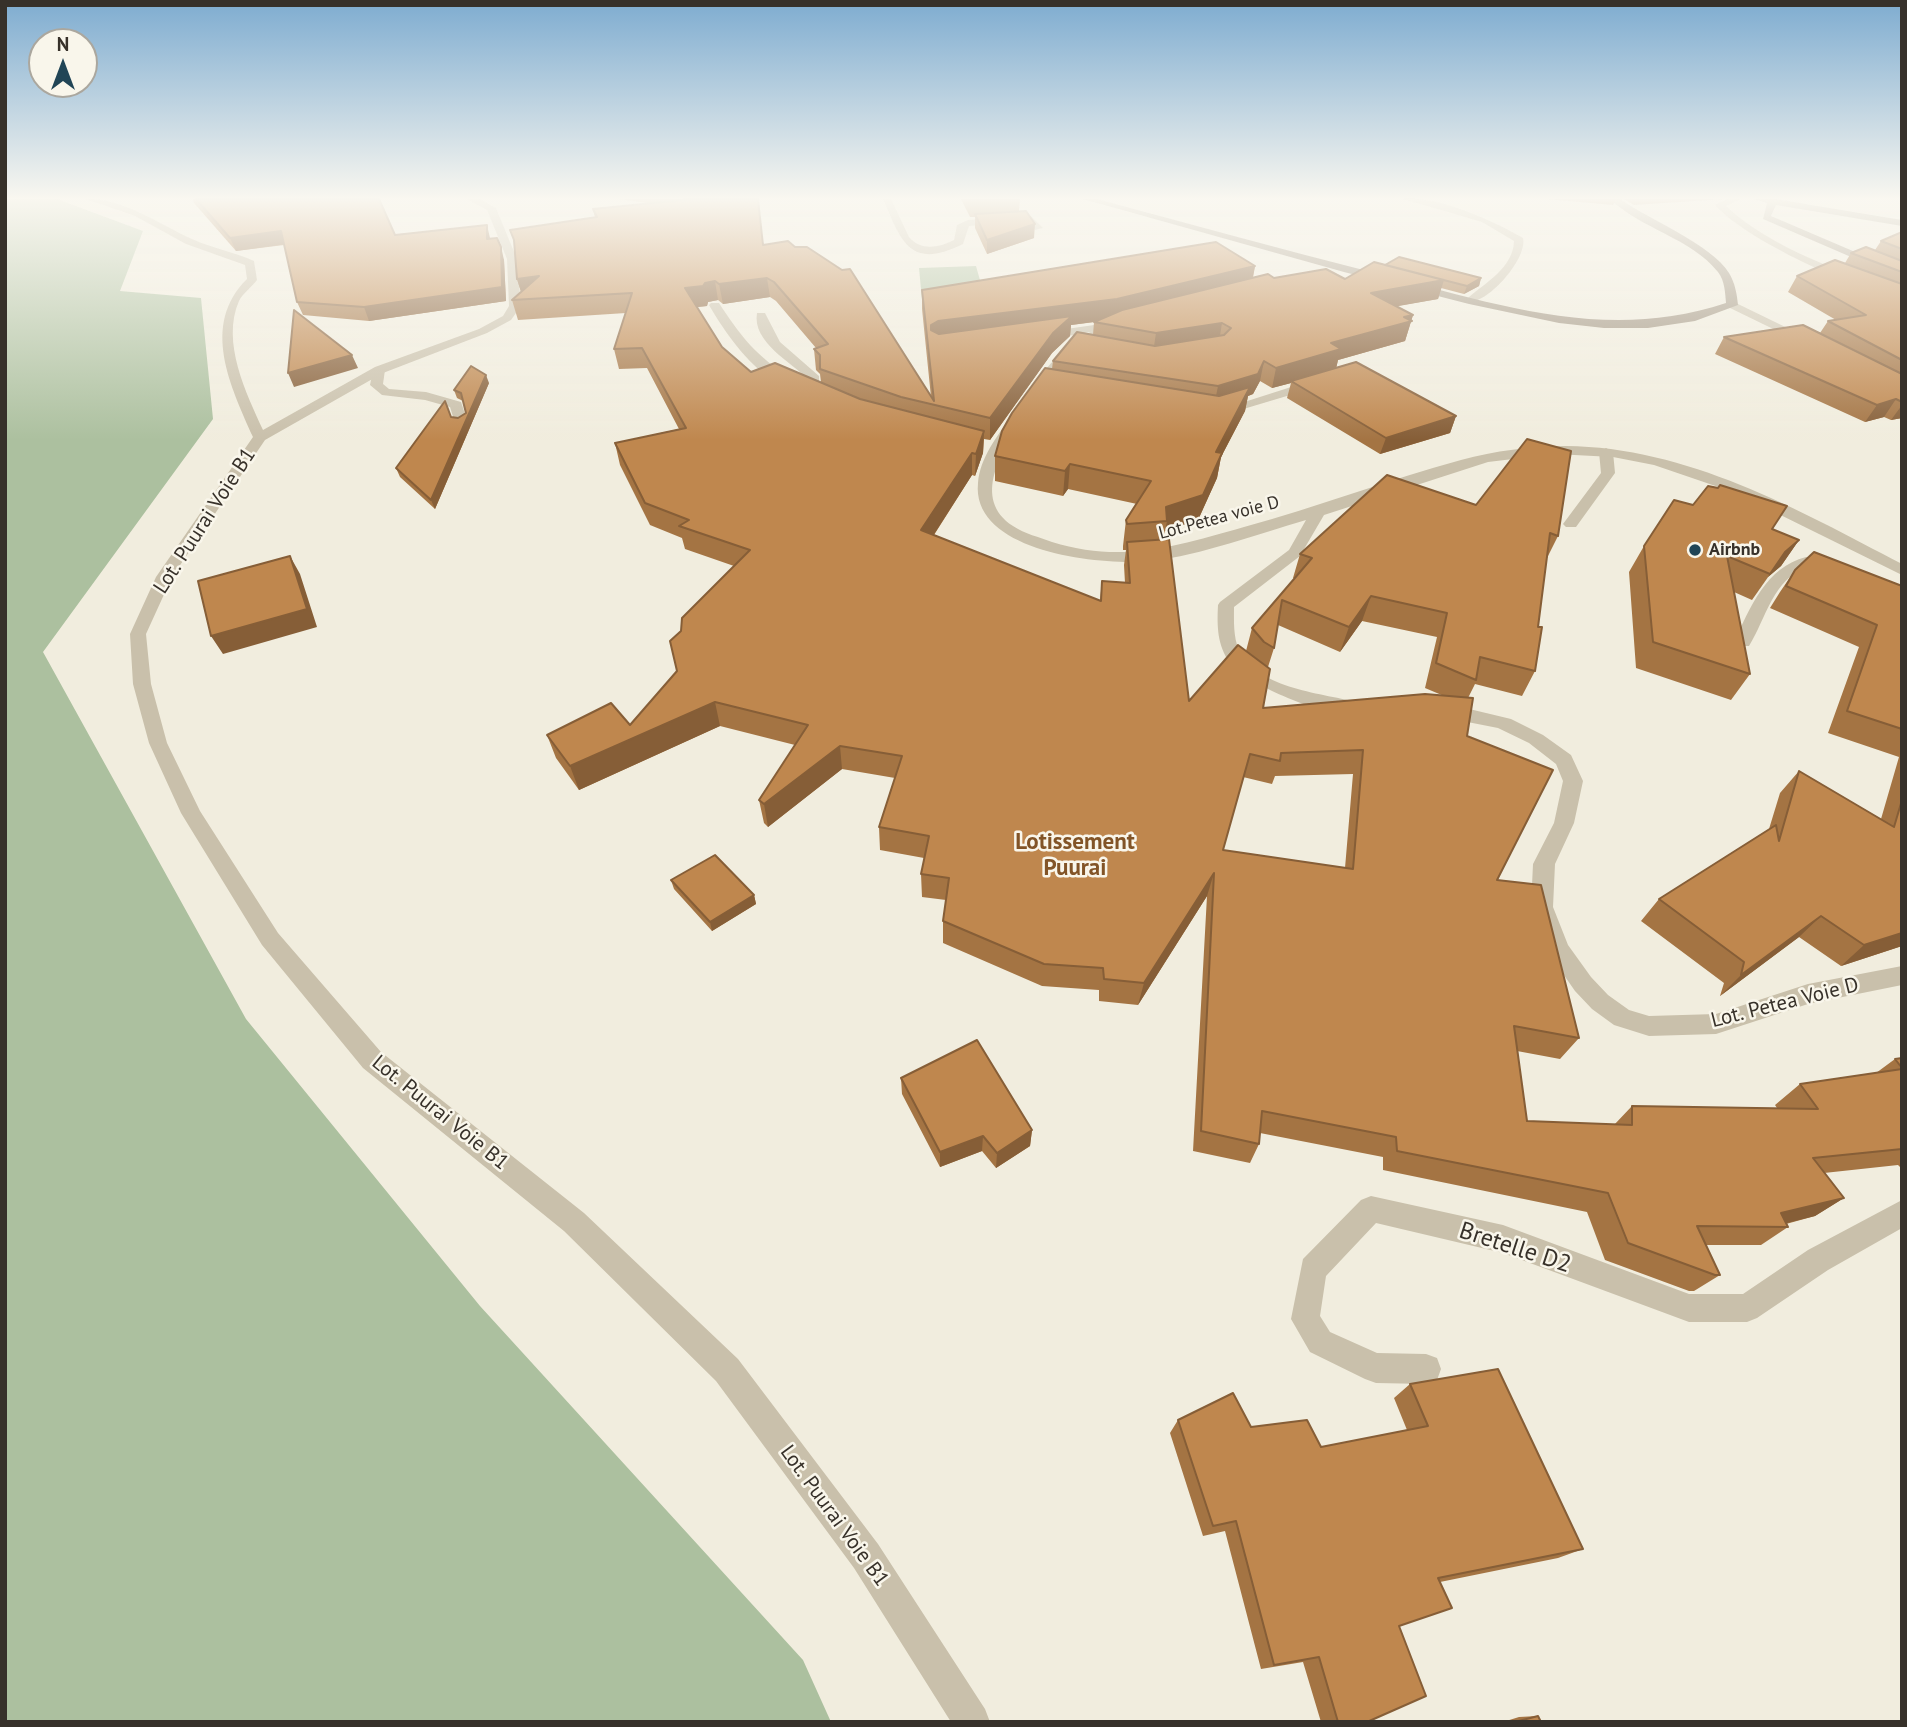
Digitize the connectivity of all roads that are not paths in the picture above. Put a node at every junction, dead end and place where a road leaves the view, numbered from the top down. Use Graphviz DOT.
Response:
graph roads {
  1 [pos="251,280"];
  2 [pos="513,280"];
  3 [pos="1390,280"];
  4 [pos="1493,280"];
  5 [pos="1727,280"];
  6 [pos="1858,280"];
  7 [pos="1902,299"];
  8 [pos="1472,300"];
  9 [pos="715,305"];
  10 [pos="1732,305"];
  11 [pos="761,315"];
  12 [pos="1139,318"];
  13 [pos="1115,325"];
  14 [pos="1029,338"];
  15 [pos="1072,345"];
  16 [pos="1818,346"];
  17 [pos="1092,349"];
  18 [pos="379,370"];
  19 [pos="1322,381"];
  20 [pos="1202,411"];
  21 [pos="460,420"];
  22 [pos="260,437"];
  23 [pos="1606,452"];
  24 [pos="1318,512"];
  25 [pos="1571,524"];
  26 [pos="1902,570"];
  27 [pos="1841,573"];
  28 [pos="1743,642"];
  29 [pos="1378,708"];
  30 [pos="1428,710"];
  31 [pos="1902,975"];
  32 [pos="1902,1213"];
  33 [pos="1426,1369"];
  34 [pos="972,1722"];
  1 -- 22 [label="street, Lot. Puurai Voie B1"];
  2 -- 18 [label="street, Lot. Puurai Voie B1"];
  3 -- 8 [label="main road"];
  4 -- 8 [label="street"];
  5 -- 10 [label="main road"];
  6 -- 7 [label="street"];
  8 -- 10 [label="main road"];
  9 -- 11 [label="street"];
  10 -- 16 [label="street"];
  12 -- 13 [label="street, Lot.Petea voie D"];
  13 -- 14 [label="street"];
  13 -- 15 [label="street, Lot.Petea voie D"];
  15 -- 17 [label="street"];
  15 -- 24 [label="street, Lot.Petea voie D"];
  18 -- 21 [label="street"];
  18 -- 22 [label="street, Lot. Puurai Voie B1"];
  19 -- 20 [label="street"];
  22 -- 34 [label="street, Lot. Puurai Voie B1"];
  23 -- 24 [label="street, Lot.Petea voie D"];
  23 -- 25 [label="street"];
  23 -- 26 [label="street, Lot.Petea voie D"];
  24 -- 29 [label="street"];
  27 -- 28 [label="street"];
  30 -- 31 [label="street, Lot. Petea Voie D"];
  32 -- 33 [label="street, Bretelle D2"];
}
